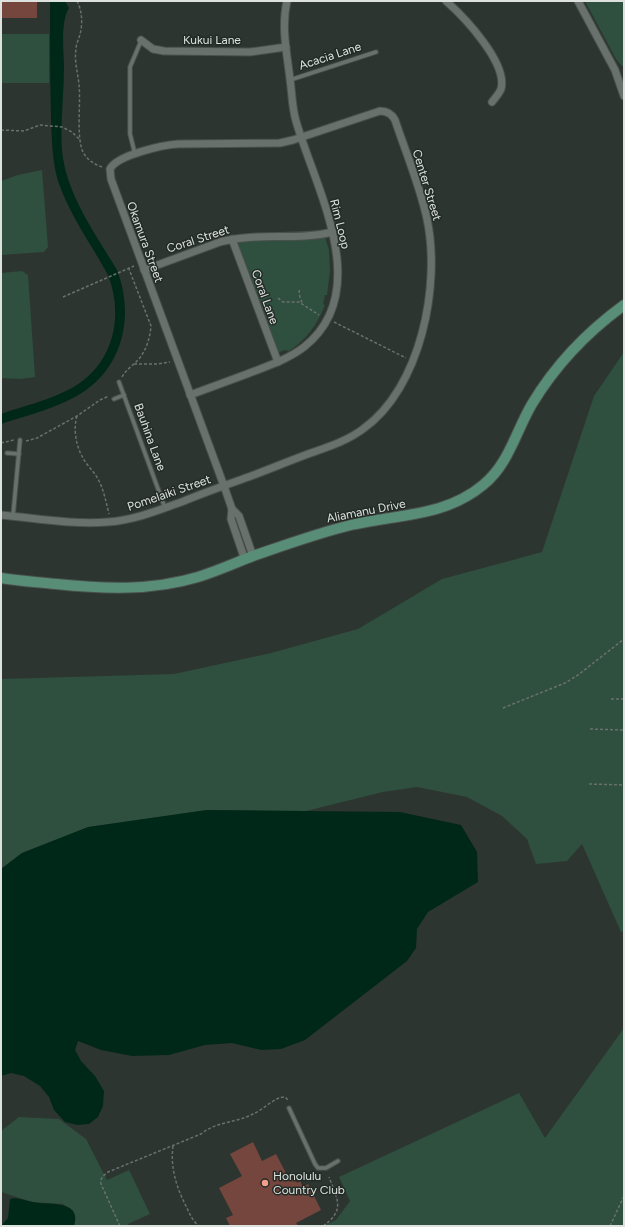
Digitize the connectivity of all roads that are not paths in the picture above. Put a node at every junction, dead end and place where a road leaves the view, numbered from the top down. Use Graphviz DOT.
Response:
graph roads {
  1 [pos="287,1"];
  2 [pos="446,1"];
  3 [pos="578,1"];
  4 [pos="141,40"];
  5 [pos="286,47"];
  6 [pos="376,52"];
  7 [pos="290,80"];
  8 [pos="624,96"];
  9 [pos="492,102"];
  10 [pos="301,136"];
  11 [pos="135,154"];
  12 [pos="332,232"];
  13 [pos="232,238"];
  14 [pos="144,270"];
  15 [pos="624,304"];
  16 [pos="278,362"];
  17 [pos="120,382"];
  18 [pos="124,395"];
  19 [pos="190,395"];
  20 [pos="114,399"];
  21 [pos="20,440"];
  22 [pos="7,453"];
  23 [pos="19,454"];
  24 [pos="224,486"];
  25 [pos="165,508"];
  26 [pos="1,515"];
  27 [pos="13,516"];
  28 [pos="249,558"];
  29 [pos="1,578"];
  30 [pos="289,1108"];
  31 [pos="338,1161"];
  1 -- 5 [label="street, Rim Loop"];
  2 -- 9 [label="street"];
  3 -- 8 [label="street"];
  4 -- 5 [label="street, Kukui Lane"];
  4 -- 11 [label="lane"];
  5 -- 7 [label="street, Rim Loop"];
  6 -- 7 [label="lane, Acacia Lane"];
  7 -- 10 [label="street, Rim Loop"];
  10 -- 11 [label="street, Okamura Street"];
  10 -- 12 [label="street, Rim Loop"];
  10 -- 24 [label="street, Center Street"];
  11 -- 14 [label="street, Okamura Street"];
  12 -- 13 [label="street, Coral Street"];
  12 -- 16 [label="street, Rim Loop"];
  13 -- 14 [label="street, Coral Street"];
  13 -- 16 [label="street, Coral Lane"];
  14 -- 19 [label="street, Okamura Street"];
  15 -- 28 [label="street, Aliamanu Drive"];
  16 -- 19 [label="street, Rim Loop"];
  17 -- 18 [label="lane, Bauhina Lane"];
  18 -- 20 [label="lane, Bauhina Lane"];
  18 -- 25 [label="lane, Bauhina Lane"];
  19 -- 24 [label="street, Okamura Street"];
  21 -- 23 [label="lane"];
  22 -- 23 [label="lane"];
  23 -- 27 [label="lane"];
  24 -- 25 [label="street, Pomelaiki Street"];
  24 -- 28 [label="street, Okamura Street"];
  25 -- 27 [label="street, Pomelaiki Street"];
  26 -- 27 [label="street, Pomelaiki Street"];
  28 -- 29 [label="street, Aliamanu Drive"];
  30 -- 31 [label="lane"];
}
